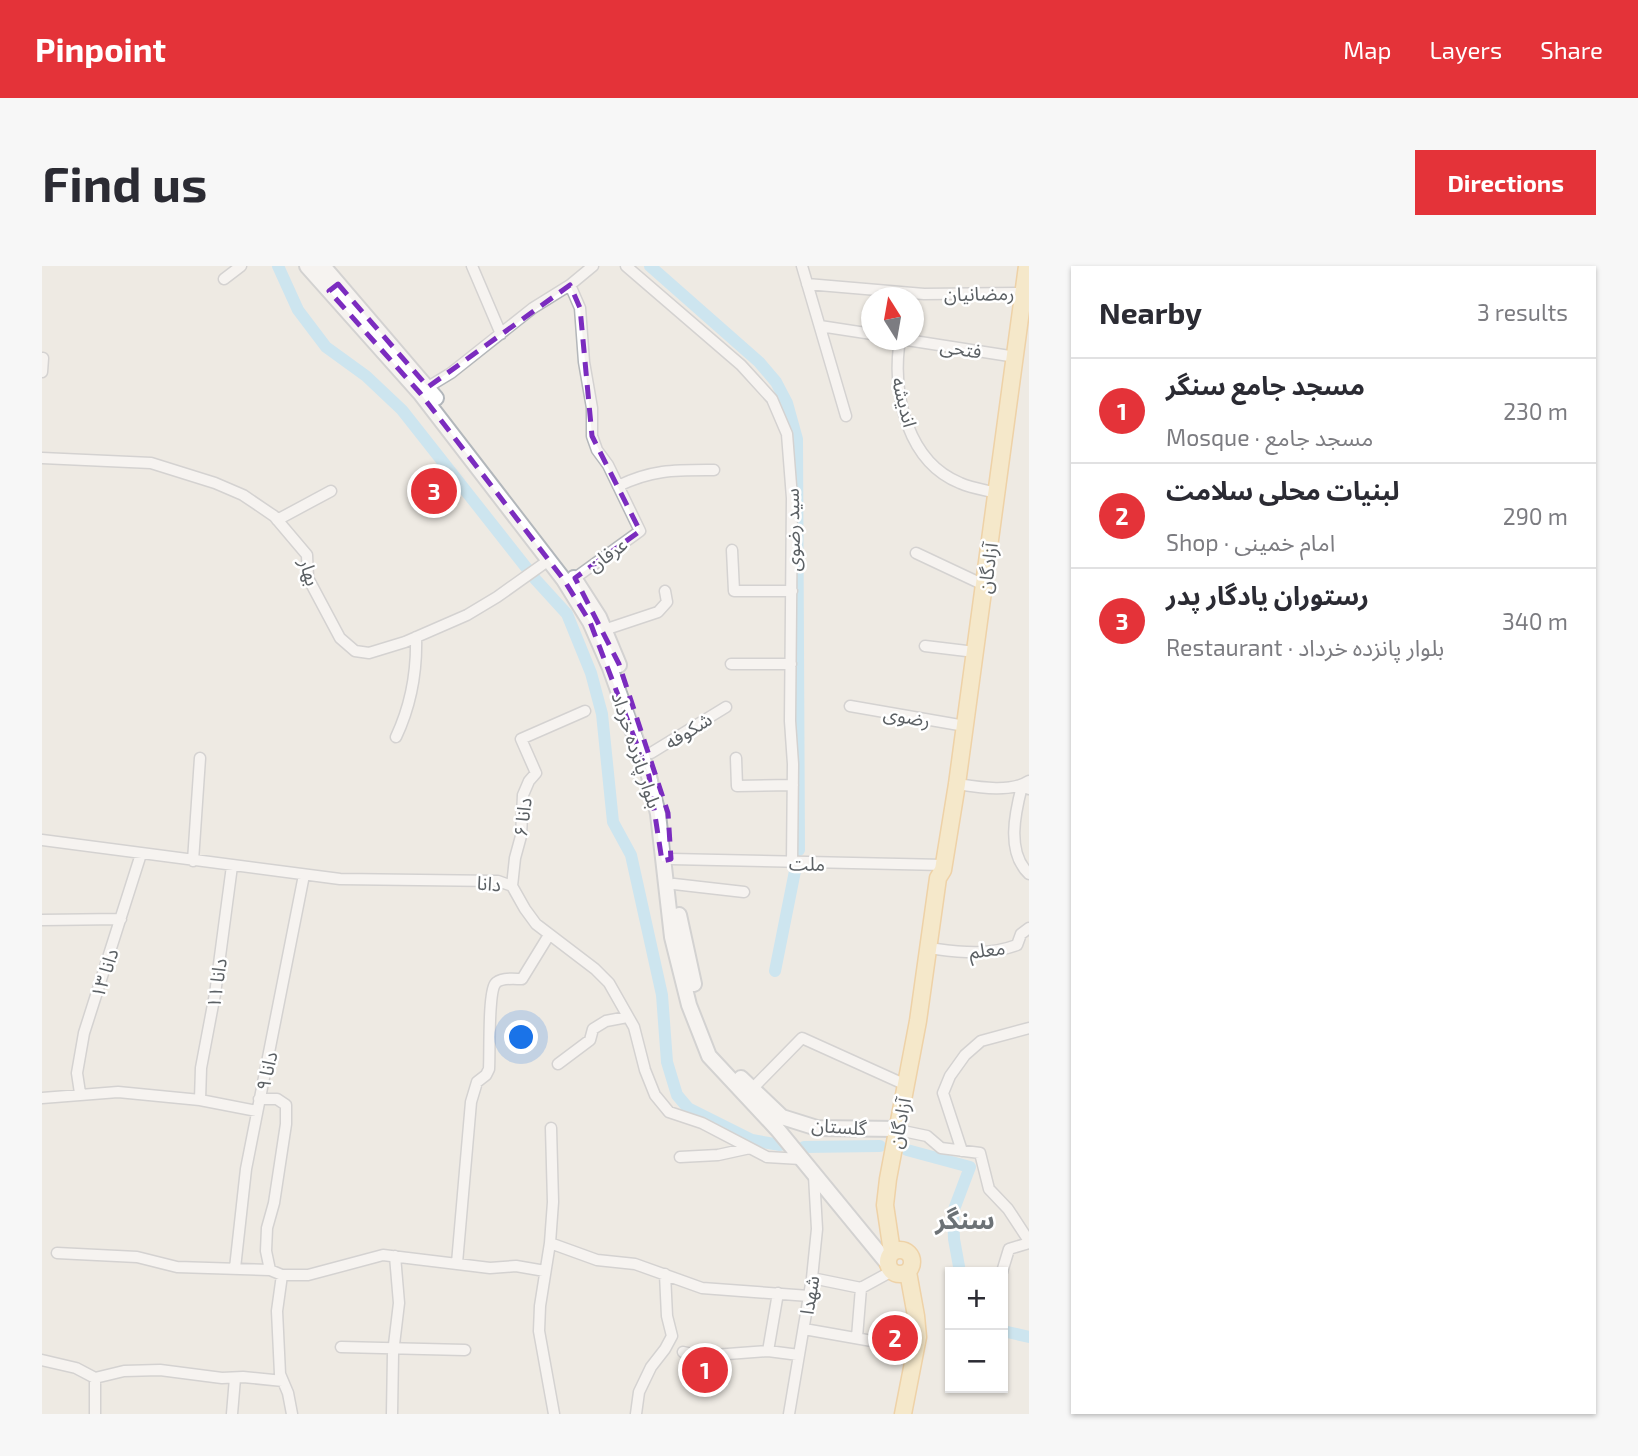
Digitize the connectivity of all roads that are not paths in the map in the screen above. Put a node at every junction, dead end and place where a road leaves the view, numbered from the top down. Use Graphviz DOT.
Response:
graph roads {
  1 [pos="240,266"];
  2 [pos="307,266"];
  3 [pos="323,266"];
  4 [pos="472,266"];
  5 [pos="593,266"];
  6 [pos="626,266"];
  7 [pos="802,266"];
  8 [pos="1027,266"];
  9 [pos="224,279"];
  10 [pos="807,284"];
  11 [pos="570,285"];
  12 [pos="334,287"];
  13 [pos="1025,292"];
  14 [pos="820,326"];
  15 [pos="861,332"];
  16 [pos="500,334"];
  17 [pos="924,346"];
  18 [pos="901,350"];
  19 [pos="1016,357"];
  20 [pos="43,358"];
  21 [pos="42,372"];
  22 [pos="428,387"];
  23 [pos="846,416"];
  24 [pos="42,458"];
  25 [pos="714,470"];
  26 [pos="618,486"];
  27 [pos="331,491"];
  28 [pos="997,493"];
  29 [pos="277,520"];
  30 [pos="732,550"];
  31 [pos="916,553"];
  32 [pos="549,560"];
  33 [pos="575,578"];
  34 [pos="984,585"];
  35 [pos="665,590"];
  36 [pos="792,591"];
  37 [pos="604,630"];
  38 [pos="416,637"];
  39 [pos="925,646"];
  40 [pos="975,652"];
  41 [pos="731,664"];
  42 [pos="791,664"];
  43 [pos="850,706"];
  44 [pos="726,707"];
  45 [pos="584,711"];
  46 [pos="965,726"];
  47 [pos="396,737"];
  48 [pos="651,753"];
  49 [pos="200,758"];
  50 [pos="736,758"];
  51 [pos="957,784"];
  52 [pos="793,785"];
  53 [pos="1027,785"];
  54 [pos="42,840"];
  55 [pos="141,854"];
  56 [pos="667,860"];
  57 [pos="192,861"];
  58 [pos="792,863"];
  59 [pos="232,866"];
  60 [pos="943,868"];
  61 [pos="304,874"];
  62 [pos="1029,874"];
  63 [pos="674,884"];
  64 [pos="512,886"];
  65 [pos="744,892"];
  66 [pos="121,919"];
  67 [pos="42,920"];
  68 [pos="1029,928"];
  69 [pos="549,935"];
  70 [pos="936,949"];
  71 [pos="627,1017"];
  72 [pos="1029,1028"];
  73 [pos="558,1064"];
  74 [pos="906,1085"];
  75 [pos="751,1090"];
  76 [pos="80,1094"];
  77 [pos="42,1098"];
  78 [pos="259,1099"];
  79 [pos="201,1100"];
  80 [pos="257,1111"];
  81 [pos="782,1117"];
  82 [pos="551,1128"];
  83 [pos="900,1130"];
  84 [pos="750,1148"];
  85 [pos="962,1151"];
  86 [pos="680,1157"];
  87 [pos="801,1159"];
  88 [pos="814,1176"];
  89 [pos="1029,1242"];
  90 [pos="550,1243"];
  91 [pos="57,1253"];
  92 [pos="395,1256"];
  93 [pos="457,1263"];
  94 [pos="897,1264"];
  95 [pos="1004,1267"];
  96 [pos="234,1268"];
  97 [pos="270,1270"];
  98 [pos="545,1271"];
  99 [pos="665,1274"];
  100 [pos="282,1275"];
  101 [pos="812,1278"];
  102 [pos="860,1288"];
  103 [pos="778,1293"];
  104 [pos="809,1296"];
  105 [pos="804,1329"];
  106 [pos="857,1337"];
  107 [pos="341,1347"];
  108 [pos="394,1347"];
  109 [pos="906,1347"];
  110 [pos="465,1350"];
  111 [pos="768,1351"];
  112 [pos="683,1352"];
  113 [pos="799,1355"];
  114 [pos="42,1360"];
  115 [pos="94,1378"];
  116 [pos="235,1378"];
  117 [pos="283,1381"];
  118 [pos="95,1414"];
  119 [pos="232,1414"];
  120 [pos="292,1414"];
  121 [pos="392,1414"];
  122 [pos="554,1414"];
  123 [pos="636,1414"];
  124 [pos="789,1414"];
  125 [pos="892,1414"];
  126 [pos="903,1414"];
  1 -- 9 [label="street"];
  2 -- 12 [label="main road, بلوار پانزده خرداد"];
  3 -- 12 [label="main road, بلوار پانزده خرداد"];
  4 -- 16 [label="street"];
  5 -- 11 [label="street"];
  6 -- 36 [label="street, سید رضوی"];
  7 -- 10 [label="street"];
  8 -- 13 [label="main road, آزادگان"];
  10 -- 13 [label="street, رمضانیان"];
  10 -- 14 [label="street"];
  11 -- 16 [label="street"];
  11 -- 26 [label="street"];
  12 -- 22 [label="main road, بلوار پانزده خرداد"];
  12 -- 32 [label="main road, بلوار پانزده خرداد"];
  13 -- 19 [label="main road, آزادگان"];
  14 -- 15 [label="street"];
  14 -- 23 [label="street"];
  16 -- 22 [label="street"];
  17 -- 19 [label="street, فتحی"];
  18 -- 28 [label="street, اندیشه"];
  19 -- 28 [label="main road, آزادگان"];
  20 -- 21 [label="street"];
  22 -- 33 [label="main road, بلوار پانزده خرداد"];
  24 -- 29 [label="street, بهار"];
  25 -- 26 [label="street"];
  26 -- 33 [label="street, عرفان"];
  27 -- 29 [label="street"];
  28 -- 34 [label="main road, آزادگان"];
  29 -- 38 [label="street, بهار"];
  30 -- 36 [label="street"];
  31 -- 34 [label="street"];
  32 -- 38 [label="street, بهار"];
  32 -- 56 [label="main road, بلوار پانزده خرداد"];
  33 -- 37 [label="main road, بلوار پانزده خرداد"];
  34 -- 40 [label="main road, آزادگان"];
  35 -- 37 [label="street"];
  36 -- 42 [label="street, سید رضوی"];
  37 -- 48 [label="main road, بلوار پانزده خرداد"];
  38 -- 47 [label="street"];
  39 -- 40 [label="street"];
  40 -- 46 [label="main road, آزادگان"];
  41 -- 42 [label="street"];
  42 -- 52 [label="street, سید رضوی"];
  43 -- 46 [label="street, رضوی"];
  44 -- 48 [label="street, شکوفه"];
  45 -- 64 [label="street, دانا ۶"];
  46 -- 51 [label="main road, آزادگان"];
  48 -- 56 [label="main road, بلوار پانزده خرداد"];
  49 -- 57 [label="street"];
  50 -- 52 [label="street"];
  51 -- 53 [label="street"];
  51 -- 60 [label="main road, آزادگان"];
  52 -- 58 [label="street, سید رضوی"];
  53 -- 62 [label="street"];
  54 -- 55 [label="street, دانا"];
  55 -- 57 [label="street, دانا"];
  55 -- 66 [label="street, دانا ۱۳"];
  56 -- 58 [label="street, ملت"];
  56 -- 63 [label="main road, بلوار پانزده خرداد"];
  56 -- 87 [label="main road, بلوار پانزده خرداد"];
  57 -- 59 [label="street, دانا"];
  58 -- 60 [label="street, ملت"];
  59 -- 61 [label="street, دانا"];
  59 -- 79 [label="street, دانا ۱۱"];
  60 -- 70 [label="main road, آزادگان"];
  60 -- 74 [label="main road, آزادگان"];
  61 -- 64 [label="street, دانا"];
  61 -- 78 [label="street, دانا ۹"];
  63 -- 65 [label="street"];
  63 -- 75 [label="main road, بلوار پانزده خرداد"];
  64 -- 69 [label="street, دانا"];
  66 -- 67 [label="street"];
  66 -- 76 [label="street, دانا ۱۳"];
  68 -- 70 [label="street, معلم"];
  69 -- 71 [label="street, دانا"];
  69 -- 93 [label="street"];
  70 -- 83 [label="main road, آزادگان"];
  71 -- 73 [label="street"];
  71 -- 84 [label="street, دانا"];
  72 -- 85 [label="street"];
  74 -- 75 [label="street"];
  74 -- 83 [label="main road, آزادگان"];
  75 -- 81 [label="main road, بلوار پانزده خرداد"];
  76 -- 77 [label="street"];
  76 -- 79 [label="street"];
  78 -- 80 [label="street, دانا ۹"];
  78 -- 97 [label="street"];
  79 -- 80 [label="street"];
  80 -- 96 [label="street, دانا ۹"];
  81 -- 83 [label="main road, گلستان"];
  82 -- 90 [label="street"];
  83 -- 85 [label="street"];
  83 -- 94 [label="main road, آزادگان"];
  84 -- 86 [label="street"];
  84 -- 87 [label="street, دانا"];
  85 -- 89 [label="street"];
  87 -- 88 [label="main road, بلوار پانزده خرداد"];
  88 -- 94 [label="main road, بلوار پانزده خرداد"];
  88 -- 101 [label="street, شهدا"];
  89 -- 95 [label="street"];
  90 -- 98 [label="street"];
  90 -- 99 [label="street"];
  91 -- 96 [label="street"];
  92 -- 93 [label="street"];
  92 -- 100 [label="street"];
  92 -- 108 [label="street"];
  93 -- 98 [label="street"];
  94 -- 102 [label="street"];
  94 -- 109 [label="main road"];
  94 -- 126 [label="main road"];
  96 -- 97 [label="street"];
  97 -- 100 [label="street"];
  98 -- 122 [label="street"];
  99 -- 103 [label="street"];
  99 -- 123 [label="street"];
  100 -- 117 [label="street"];
  101 -- 102 [label="street"];
  101 -- 104 [label="street, شهدا"];
  102 -- 106 [label="street"];
  103 -- 104 [label="street"];
  103 -- 111 [label="street"];
  104 -- 105 [label="street, شهدا"];
  105 -- 106 [label="street"];
  105 -- 113 [label="street, شهدا"];
  106 -- 109 [label="street"];
  107 -- 108 [label="street"];
  108 -- 110 [label="street"];
  108 -- 121 [label="street"];
  109 -- 125 [label="main road"];
  111 -- 112 [label="street"];
  111 -- 113 [label="street"];
  113 -- 124 [label="street, شهدا"];
  114 -- 115 [label="street"];
  115 -- 116 [label="street"];
  115 -- 118 [label="street"];
  116 -- 117 [label="street"];
  116 -- 119 [label="street"];
  117 -- 120 [label="street"];
}
